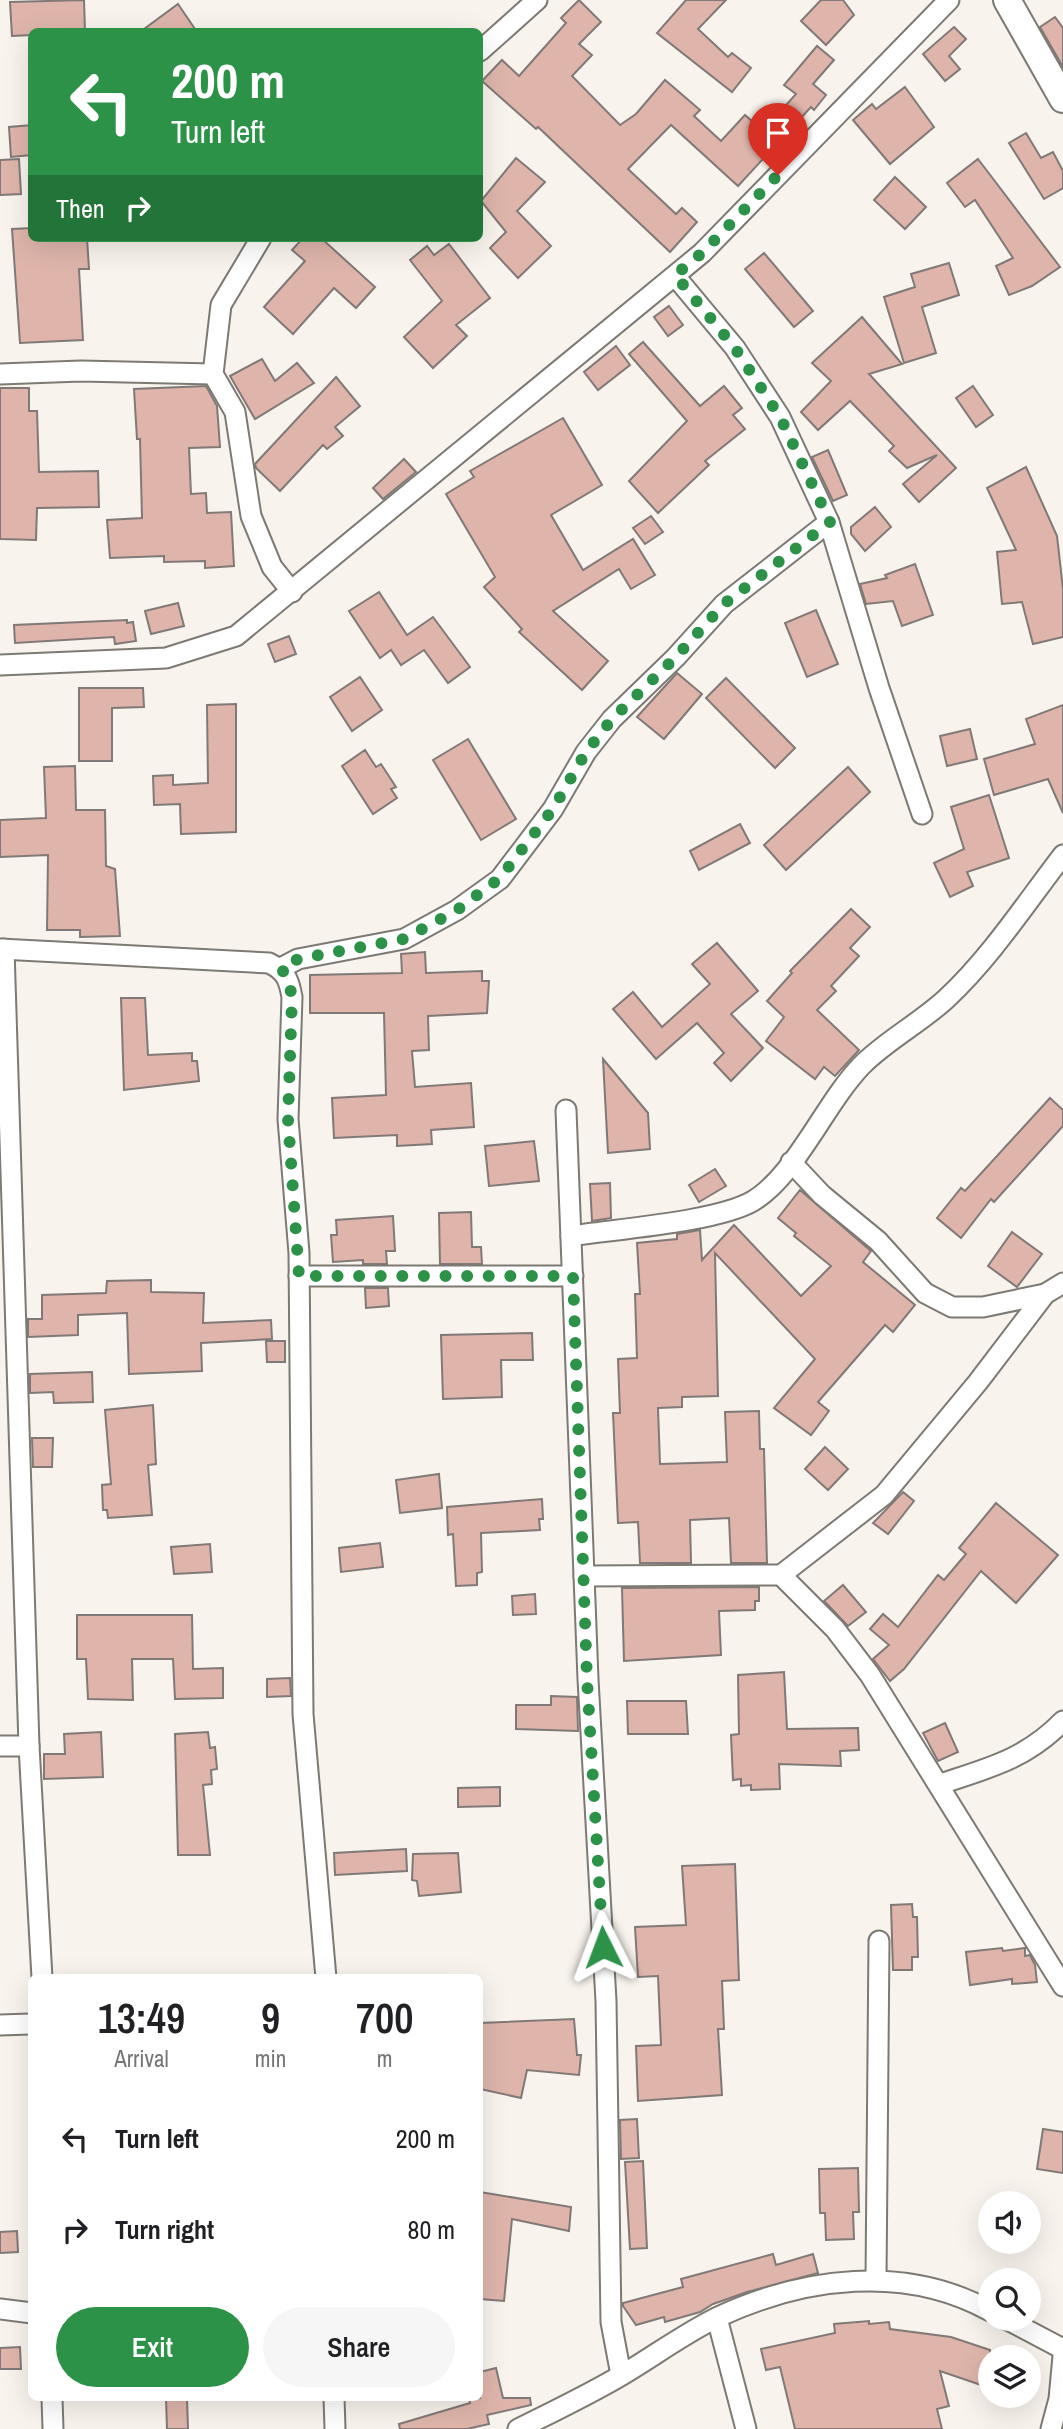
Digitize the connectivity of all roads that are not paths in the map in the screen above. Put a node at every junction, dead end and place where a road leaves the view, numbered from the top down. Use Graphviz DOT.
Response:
graph roads {
  1 [pos="537,0"];
  2 [pos="949,0"];
  3 [pos="1007,0"];
  4 [pos="483,48"];
  5 [pos="1063,99"];
  6 [pos="259,242"];
  7 [pos="675,275"];
  8 [pos="0,374"];
  9 [pos="213,374"];
  10 [pos="830,522"];
  11 [pos="292,592"];
  12 [pos="0,665"];
  13 [pos="922,814"];
  14 [pos="1063,855"];
  15 [pos="2,949"];
  16 [pos="281,968"];
  17 [pos="566,1111"];
  18 [pos="791,1162"];
  19 [pos="571,1236"];
  20 [pos="299,1276"];
  21 [pos="573,1276"];
  22 [pos="1063,1283"];
  23 [pos="1045,1294"];
  24 [pos="781,1574"];
  25 [pos="584,1576"];
  26 [pos="1063,1721"];
  27 [pos="0,1746"];
  28 [pos="29,1746"];
  29 [pos="940,1784"];
  30 [pos="879,1941"];
  31 [pos="42,1974"];
  32 [pos="326,1974"];
  33 [pos="1063,1986"];
  34 [pos="0,2025"];
  35 [pos="28,2025"];
  36 [pos="876,2280"];
  37 [pos="978,2306"];
  38 [pos="0,2309"];
  39 [pos="28,2312"];
  40 [pos="717,2318"];
  41 [pos="1029,2331"];
  42 [pos="1063,2349"];
  43 [pos="1063,2356"];
  44 [pos="621,2375"];
  45 [pos="52,2401"];
  46 [pos="334,2401"];
  47 [pos="53,2429"];
  48 [pos="335,2429"];
  49 [pos="518,2429"];
  50 [pos="746,2429"];
  51 [pos="1051,2429"];
  1 -- 4 [label="street"];
  2 -- 7 [label="street"];
  3 -- 5 [label="street"];
  6 -- 9 [label="street"];
  7 -- 10 [label="street"];
  7 -- 11 [label="street"];
  8 -- 9 [label="street"];
  9 -- 11 [label="street"];
  10 -- 13 [label="street"];
  10 -- 16 [label="street"];
  11 -- 12 [label="street"];
  14 -- 18 [label="street"];
  15 -- 16 [label="street"];
  15 -- 28 [label="street"];
  16 -- 20 [label="street"];
  17 -- 19 [label="street"];
  18 -- 19 [label="street"];
  18 -- 23 [label="street"];
  19 -- 21 [label="street"];
  20 -- 21 [label="street"];
  20 -- 32 [label="street"];
  21 -- 25 [label="street"];
  22 -- 23 [label="street"];
  23 -- 24 [label="street"];
  24 -- 25 [label="street"];
  24 -- 29 [label="street"];
  25 -- 44 [label="street"];
  26 -- 29 [label="street"];
  27 -- 28 [label="street"];
  28 -- 31 [label="street"];
  29 -- 33 [label="street"];
  30 -- 36 [label="street"];
  34 -- 35 [label="street"];
  36 -- 37 [label="street"];
  36 -- 40 [label="street"];
  38 -- 39 [label="street"];
  40 -- 44 [label="street"];
  40 -- 50 [label="street"];
  41 -- 42 [label="street"];
  43 -- 51 [label="street"];
  44 -- 49 [label="street"];
  45 -- 47 [label="street"];
  46 -- 48 [label="street"];
}
